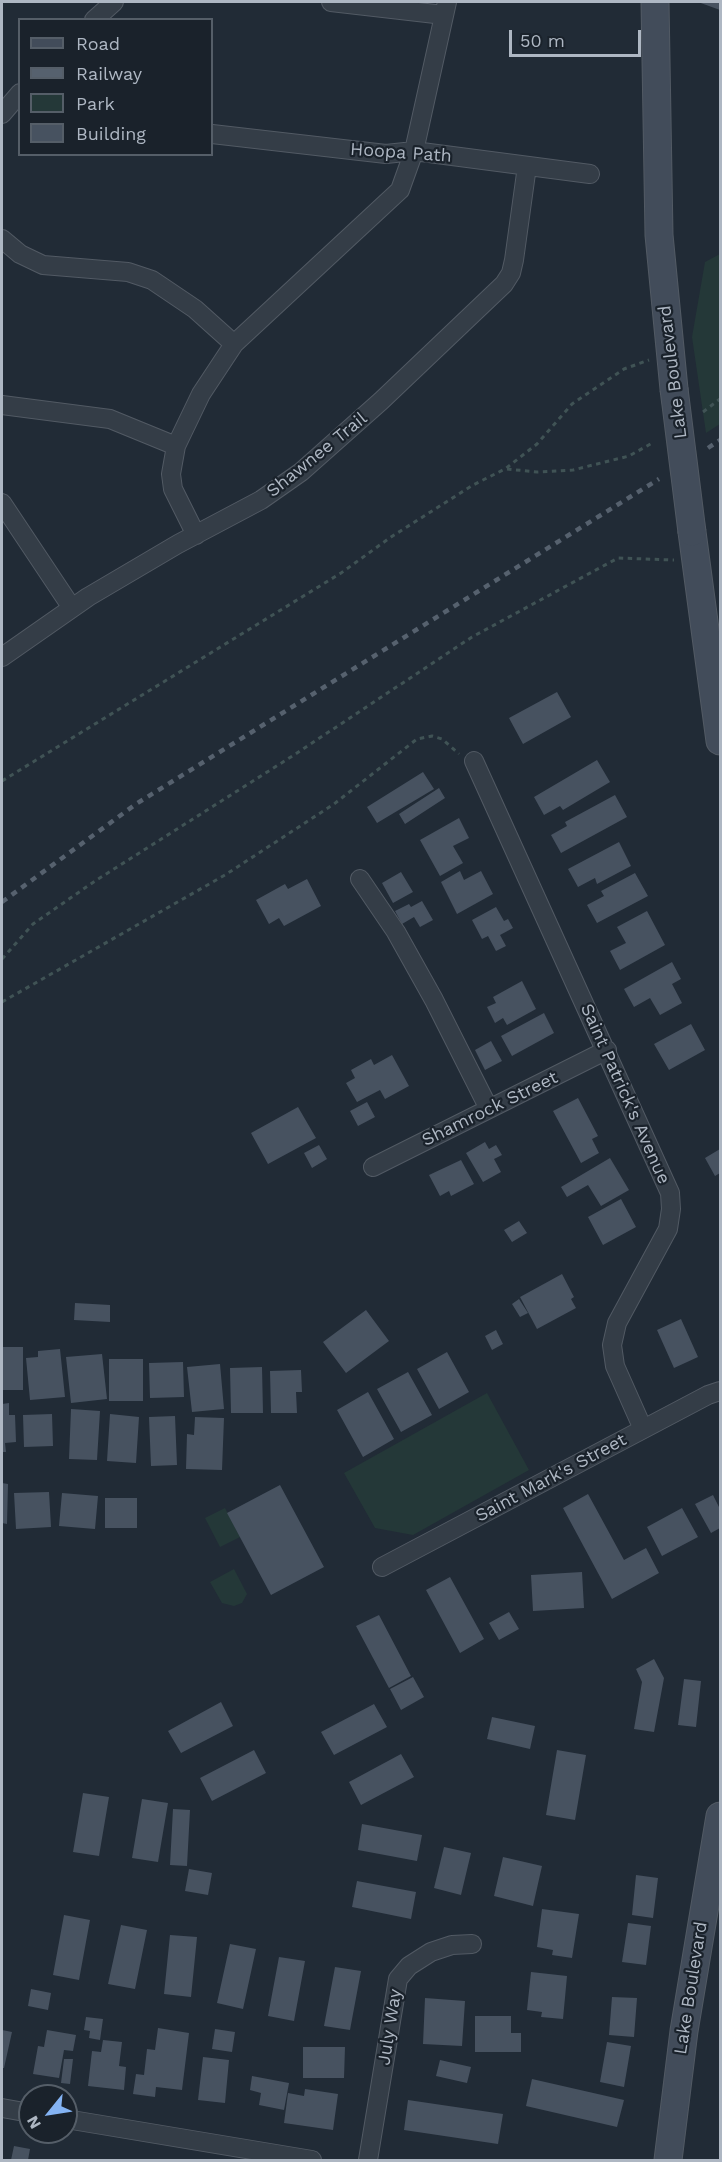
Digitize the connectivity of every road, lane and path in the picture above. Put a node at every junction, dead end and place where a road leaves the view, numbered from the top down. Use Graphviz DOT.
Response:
graph roads {
  1 [pos="114,2"];
  2 [pos="331,2"];
  3 [pos="655,2"];
  4 [pos="445,8"];
  5 [pos="96,18"];
  6 [pos="18,95"];
  7 [pos="2,114"];
  8 [pos="213,134"];
  9 [pos="414,151"];
  10 [pos="527,166"];
  11 [pos="590,174"];
  12 [pos="2,238"];
  13 [pos="234,344"];
  14 [pos="670,352"];
  15 [pos="720,399"];
  16 [pos="2,405"];
  17 [pos="703,412"];
  18 [pos="654,442"];
  19 [pos="176,446"];
  20 [pos="505,469"];
  21 [pos="2,503"];
  22 [pos="196,535"];
  23 [pos="696,559"];
  24 [pos="72,608"];
  25 [pos="2,657"];
  26 [pos="720,741"];
  27 [pos="474,761"];
  28 [pos="2,781"];
  29 [pos="360,879"];
  30 [pos="2,959"];
  31 [pos="2,1002"];
  32 [pos="607,1050"];
  33 [pos="489,1109"];
  34 [pos="373,1167"];
  35 [pos="720,1391"];
  36 [pos="643,1429"];
  37 [pos="382,1567"];
  38 [pos="720,1816"];
  39 [pos="472,1944"];
  40 [pos="2,2108"];
  41 [pos="18,2111"];
  42 [pos="78,2121"];
  43 [pos="312,2160"];
  44 [pos="368,2160"];
  45 [pos="668,2160"];
  1 -- 5 [label="street"];
  2 -- 4 [label="street"];
  3 -- 14 [label="main road, Lake Boulevard"];
  4 -- 9 [label="street"];
  6 -- 7 [label="street"];
  8 -- 9 [label="street, Hoopa Path"];
  9 -- 10 [label="street, Hoopa Path"];
  9 -- 13 [label="street"];
  10 -- 11 [label="street, Hoopa Path"];
  10 -- 22 [label="street, Shawnee Trail"];
  12 -- 13 [label="street"];
  13 -- 19 [label="street"];
  14 -- 20 [label="path"];
  14 -- 23 [label="main road, Lake Boulevard, bridge"];
  15 -- 17 [label="path"];
  16 -- 19 [label="street"];
  18 -- 20 [label="path"];
  19 -- 22 [label="street"];
  20 -- 28 [label="path"];
  21 -- 24 [label="street"];
  22 -- 24 [label="street, Shawnee Trail"];
  23 -- 26 [label="main road, Lake Boulevard"];
  23 -- 30 [label="path"];
  24 -- 25 [label="street, Shawnee Trail"];
  27 -- 31 [label="path"];
  27 -- 32 [label="street, Saint Patrick's Avenue"];
  29 -- 33 [label="street"];
  32 -- 33 [label="street, Shamrock Street"];
  32 -- 36 [label="street, Saint Patrick's Avenue"];
  33 -- 34 [label="street, Shamrock Street"];
  35 -- 36 [label="street, Saint Mark's Street"];
  36 -- 37 [label="street, Saint Mark's Street"];
  38 -- 45 [label="main road, Lake Boulevard"];
  39 -- 44 [label="street, July Way"];
  40 -- 41 [label="street"];
  42 -- 43 [label="street"];
}
